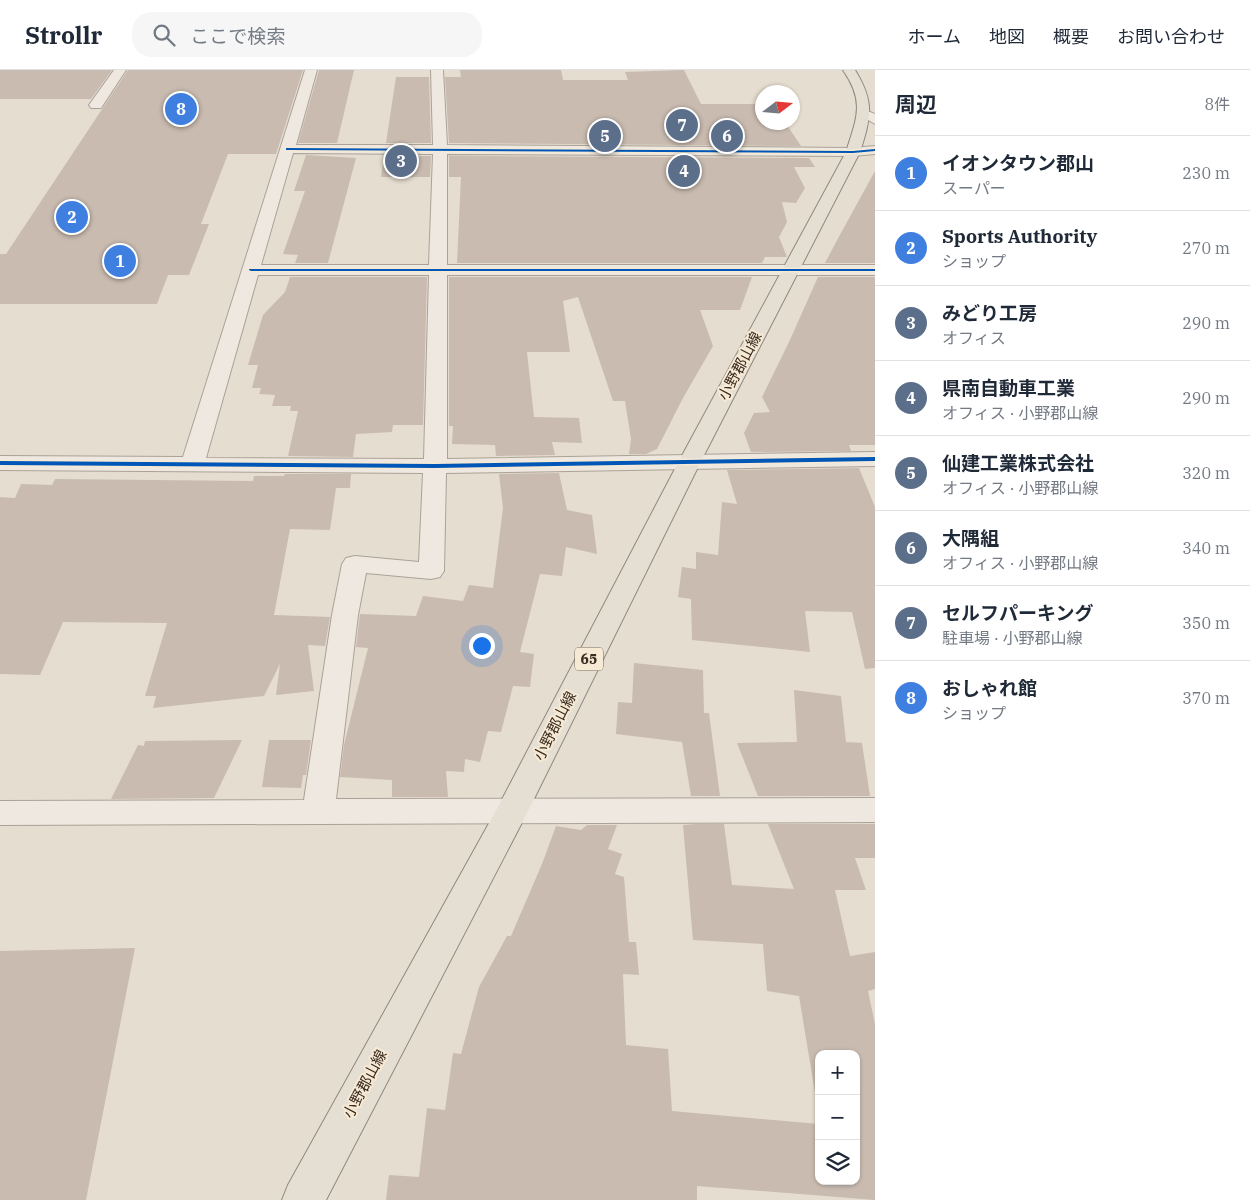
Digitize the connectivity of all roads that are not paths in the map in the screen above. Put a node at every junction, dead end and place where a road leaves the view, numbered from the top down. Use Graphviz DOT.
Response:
graph roads {
  1 [pos="120,70"];
  2 [pos="311,70"];
  3 [pos="437,70"];
  4 [pos="844,77"];
  5 [pos="96,105"];
  6 [pos="863,111"];
  7 [pos="287,149"];
  8 [pos="440,150"];
  9 [pos="864,151"];
  10 [pos="251,270"];
  11 [pos="437,270"];
  12 [pos="790,270"];
  13 [pos="875,270"];
  14 [pos="875,459"];
  15 [pos="0,463"];
  16 [pos="689,463"];
  17 [pos="192,465"];
  18 [pos="435,466"];
  19 [pos="875,810"];
  20 [pos="318,811"];
  21 [pos="512,811"];
  22 [pos="0,813"];
  23 [pos="303,1200"];
  1 -- 5 [label="street"];
  2 -- 7 [label="street"];
  3 -- 8 [label="street"];
  4 -- 6 [label="main road, 小野郡山線 / 65"];
  6 -- 9 [label="main road, 小野郡山線 / 65"];
  7 -- 8 [label="street"];
  7 -- 10 [label="street"];
  8 -- 9 [label="street"];
  8 -- 11 [label="street"];
  9 -- 12 [label="main road, 小野郡山線 / 65"];
  10 -- 11 [label="street"];
  10 -- 17 [label="street"];
  11 -- 12 [label="street"];
  11 -- 18 [label="street"];
  12 -- 13 [label="street"];
  12 -- 16 [label="main road, 小野郡山線 / 65"];
  14 -- 16 [label="street"];
  15 -- 17 [label="street"];
  16 -- 18 [label="street"];
  16 -- 21 [label="main road, 小野郡山線 / 65"];
  17 -- 18 [label="street"];
  18 -- 20 [label="street"];
  19 -- 21 [label="street"];
  20 -- 21 [label="street"];
  20 -- 22 [label="street"];
  21 -- 23 [label="main road, 小野郡山線 / 65"];
}
